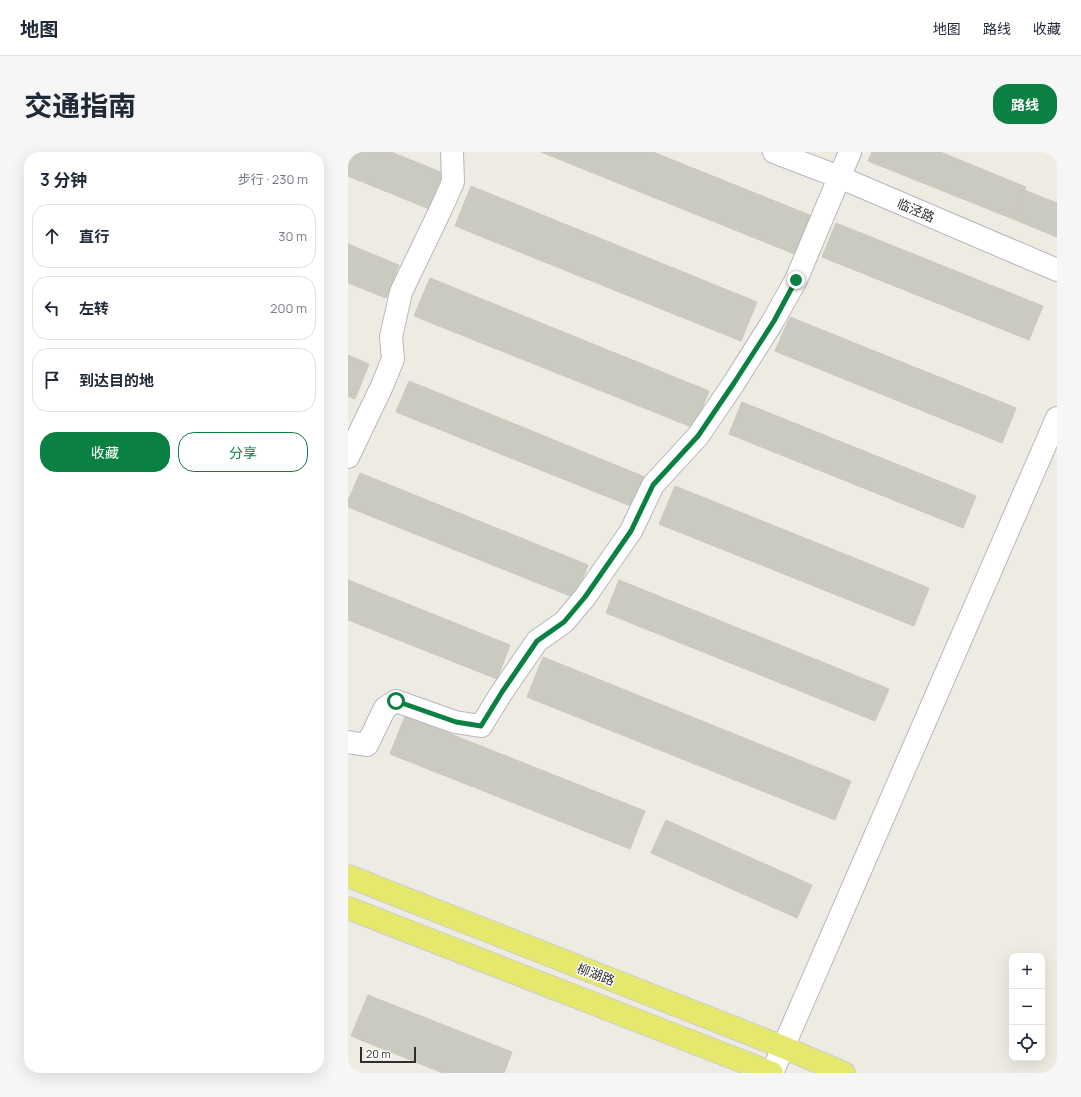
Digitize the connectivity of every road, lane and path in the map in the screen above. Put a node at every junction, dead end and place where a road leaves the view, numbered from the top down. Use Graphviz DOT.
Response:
graph roads {
  1 [pos="452,152"];
  2 [pos="774,152"];
  3 [pos="850,152"];
  4 [pos="839,177"];
  5 [pos="1057,270"];
  6 [pos="1057,418"];
  7 [pos="348,457"];
  8 [pos="348,742"];
  9 [pos="348,876"];
  10 [pos="348,908"];
  11 [pos="783,1047"];
  12 [pos="772,1073"];
  13 [pos="844,1073"];
  1 -- 7 [label="street"];
  2 -- 4 [label="street, 临泾路"];
  3 -- 4 [label="street"];
  4 -- 5 [label="street, 临泾路"];
  4 -- 8 [label="street"];
  6 -- 11 [label="street"];
  9 -- 11 [label="main road, 柳湖路"];
  10 -- 12 [label="main road"];
  11 -- 12 [label="street"];
  11 -- 13 [label="main road, 柳湖路"];
}
